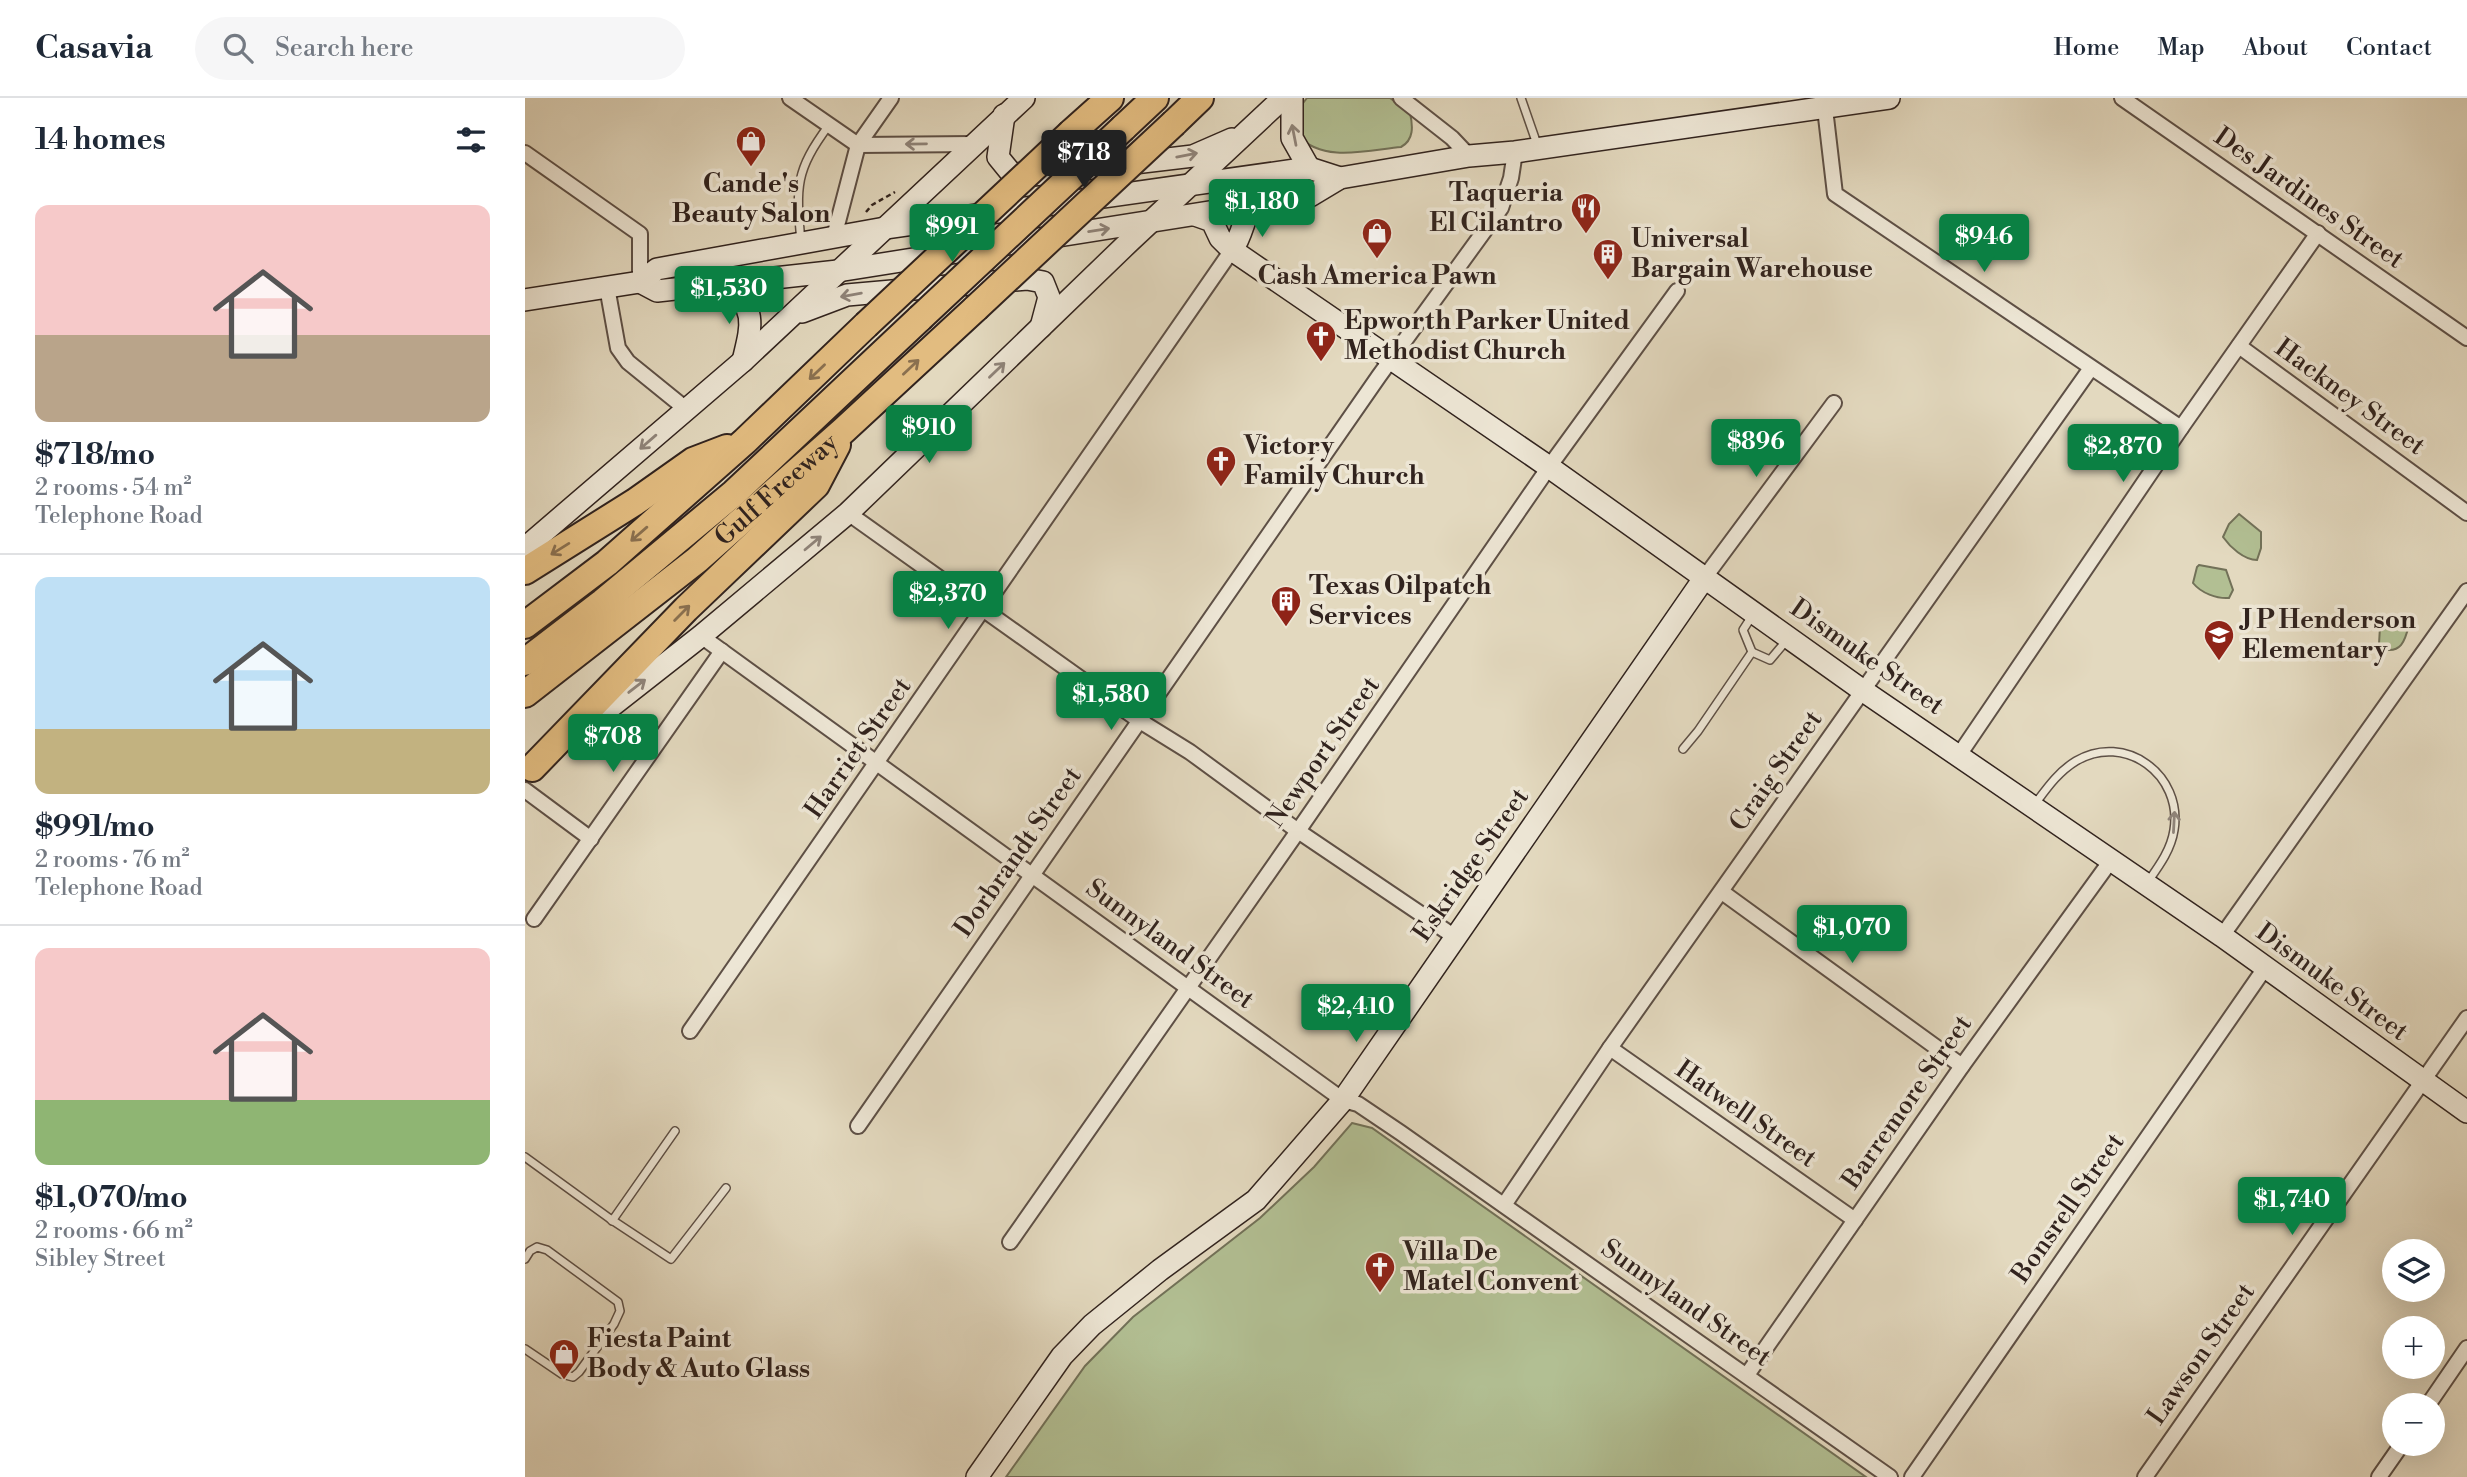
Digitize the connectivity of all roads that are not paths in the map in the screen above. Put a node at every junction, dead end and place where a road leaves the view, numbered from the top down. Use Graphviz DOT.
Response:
graph roads {
  1 [pos="790,98"];
  2 [pos="891,98"];
  3 [pos="1024,98"];
  4 [pos="1110,98"];
  5 [pos="1155,98"];
  6 [pos="1200,98"];
  7 [pos="1283,98"];
  8 [pos="1292,98"];
  9 [pos="1401,98"];
  10 [pos="1521,98"];
  11 [pos="1889,98"];
  12 [pos="2122,98"];
  13 [pos="1825,103"];
  14 [pos="1004,116"];
  15 [pos="829,125"];
  16 [pos="1243,135"];
  17 [pos="974,144"];
  18 [pos="858,145"];
  19 [pos="1539,149"];
  20 [pos="1515,152"];
  21 [pos="525,153"];
  22 [pos="1469,156"];
  23 [pos="1309,168"];
  24 [pos="1340,178"];
  25 [pos="1191,183"];
  26 [pos="1251,206"];
  27 [pos="1195,215"];
  28 [pos="1150,222"];
  29 [pos="885,228"];
  30 [pos="2318,233"];
  31 [pos="834,237"];
  32 [pos="801,243"];
  33 [pos="1232,250"];
  34 [pos="838,271"];
  35 [pos="640,282"];
  36 [pos="727,284"];
  37 [pos="607,287"];
  38 [pos="1677,291"];
  39 [pos="525,300"];
  40 [pos="790,317"];
  41 [pos="1041,327"];
  42 [pos="2467,338"];
  43 [pos="2239,346"];
  44 [pos="1391,358"];
  45 [pos="743,361"];
  46 [pos="2091,368"];
  47 [pos="1834,403"];
  48 [pos="686,409"];
  49 [pos="2181,428"];
  50 [pos="844,430"];
  51 [pos="745,441"];
  52 [pos="1549,467"];
  53 [pos="848,513"];
  54 [pos="2467,513"];
  55 [pos="525,548"];
  56 [pos="525,571"];
  57 [pos="1706,577"];
  58 [pos="2467,591"];
  59 [pos="984,608"];
  60 [pos="1754,612"];
  61 [pos="525,625"];
  62 [pos="701,636"];
  63 [pos="1789,637"];
  64 [pos="722,651"];
  65 [pos="1752,652"];
  66 [pos="525,662"];
  67 [pos="1862,690"];
  68 [pos="525,694"];
  69 [pos="1140,721"];
  70 [pos="1683,749"];
  71 [pos="1959,755"];
  72 [pos="878,763"];
  73 [pos="527,777"];
  74 [pos="2034,806"];
  75 [pos="1298,831"];
  76 [pos="591,839"];
  77 [pos="2112,859"];
  78 [pos="1032,875"];
  79 [pos="2147,883"];
  80 [pos="1722,892"];
  81 [pos="534,919"];
  82 [pos="2223,936"];
  83 [pos="1455,937"];
  84 [pos="2265,968"];
  85 [pos="1189,988"];
  86 [pos="2467,1018"];
  87 [pos="690,1031"];
  88 [pos="1610,1048"];
  89 [pos="1962,1066"];
  90 [pos="2422,1082"];
  91 [pos="1343,1100"];
  92 [pos="2467,1112"];
  93 [pos="857,1126"];
  94 [pos="675,1132"];
  95 [pos="525,1157"];
  96 [pos="726,1188"];
  97 [pos="1504,1205"];
  98 [pos="1855,1220"];
  99 [pos="613,1221"];
  100 [pos="1010,1242"];
  101 [pos="525,1259"];
  102 [pos="2467,1348"];
  103 [pos="525,1349"];
  104 [pos="1747,1375"];
  105 [pos="2436,1393"];
  106 [pos="2394,1456"];
  107 [pos="977,1477"];
  108 [pos="1890,1477"];
  109 [pos="1912,1477"];
  110 [pos="2145,1477"];
  111 [pos="2379,1477"];
  1 -- 15 [label="street"];
  2 -- 18 [label="street"];
  3 -- 14 [label="main road"];
  4 -- 51 [label="highway, one-way, bridge"];
  5 -- 66 [label="highway, Gulf Freeway, bridge"];
  50 -- 6 [label="highway, Gulf Freeway, one-way, bridge"];
  7 -- 16 [label="main road"];
  23 -- 8 [label="main road, one-way"];
  9 -- 22 [label="street"];
  10 -- 19 [label="lane"];
  11 -- 13 [label="main road"];
  12 -- 30 [label="street, Des Jardines Street"];
  13 -- 19 [label="main road"];
  13 -- 46 [label="street"];
  14 -- 16 [label="main road, one-way"];
  14 -- 17 [label="main road"];
  15 -- 18 [label="street"];
  15 -- 32 [label="lane"];
  16 -- 25 [label="main road"];
  17 -- 18 [label="street, one-way"];
  17 -- 29 [label="main road"];
  18 -- 31 [label="street"];
  19 -- 20 [label="main road"];
  20 -- 22 [label="main road"];
  20 -- 44 [label="street, Dorbrandt Street"];
  21 -- 35 [label="street"];
  22 -- 24 [label="main road"];
  23 -- 24 [label="main road"];
  23 -- 25 [label="main road"];
  24 -- 26 [label="main road"];
  25 -- 28 [label="main road"];
  25 -- 29 [label="main road"];
  26 -- 27 [label="main road"];
  26 -- 33 [label="main road"];
  27 -- 28 [label="main road"];
  27 -- 33 [label="main road"];
  34 -- 28 [label="main road, one-way"];
  28 -- 41 [label="main road"];
  29 -- 31 [label="main road"];
  29 -- 34 [label="main road"];
  30 -- 42 [label="street, Des Jardines Street"];
  30 -- 43 [label="street"];
  31 -- 32 [label="main road"];
  32 -- 35 [label="main road"];
  33 -- 44 [label="main road, Dismuke Street"];
  33 -- 59 [label="street, Harriet Street"];
  34 -- 36 [label="main road"];
  34 -- 40 [label="main road"];
  35 -- 36 [label="main road"];
  35 -- 37 [label="main road"];
  36 -- 45 [label="main road"];
  37 -- 39 [label="main road"];
  37 -- 48 [label="street"];
  38 -- 52 [label="street, Newport Street"];
  41 -- 40 [label="main road, one-way"];
  40 -- 45 [label="main road"];
  53 -- 41 [label="main road, one-way"];
  43 -- 49 [label="street"];
  43 -- 54 [label="street, Hackney Street"];
  44 -- 52 [label="main road, Dismuke Street"];
  44 -- 69 [label="street, Dorbrandt Street"];
  45 -- 48 [label="main road"];
  46 -- 49 [label="street"];
  46 -- 67 [label="street, Craig Street"];
  47 -- 57 [label="street, Eskridge Street"];
  48 -- 55 [label="main road, one-way"];
  49 -- 71 [label="street"];
  50 -- 68 [label="highway, Gulf Freeway"];
  73 -- 50 [label="highway, one-way"];
  51 -- 56 [label="highway, one-way"];
  51 -- 61 [label="highway, one-way"];
  52 -- 57 [label="main road, Dismuke Street"];
  52 -- 75 [label="street, Newport Street"];
  53 -- 59 [label="street"];
  62 -- 53 [label="main road, one-way"];
  57 -- 60 [label="main road, Dismuke Street"];
  57 -- 83 [label="main road, Eskridge Street"];
  58 -- 82 [label="street"];
  59 -- 69 [label="street"];
  59 -- 72 [label="street, Harriet Street"];
  60 -- 63 [label="main road, Dismuke Street"];
  60 -- 65 [label="lane"];
  62 -- 64 [label="street, Sunnyland Street"];
  73 -- 62 [label="main road, one-way"];
  63 -- 65 [label="lane"];
  63 -- 67 [label="main road, Dismuke Street"];
  64 -- 72 [label="street, Sunnyland Street"];
  64 -- 76 [label="street"];
  65 -- 70 [label="lane"];
  67 -- 71 [label="main road, Dismuke Street"];
  67 -- 80 [label="street, Craig Street"];
  69 -- 75 [label="street"];
  69 -- 78 [label="street, Dorbrandt Street"];
  71 -- 74 [label="main road, Dismuke Street"];
  72 -- 78 [label="street, Sunnyland Street"];
  72 -- 87 [label="street, Harriet Street"];
  73 -- 76 [label="street"];
  74 -- 77 [label="main road, Dismuke Street"];
  79 -- 74 [label="lane, one-way"];
  75 -- 83 [label="street"];
  75 -- 85 [label="street, Newport Street"];
  76 -- 81 [label="street"];
  77 -- 79 [label="main road, Dismuke Street"];
  77 -- 89 [label="street, Barremore Street"];
  78 -- 85 [label="street, Sunnyland Street"];
  78 -- 93 [label="street, Dorbrandt Street"];
  79 -- 82 [label="main road, Dismuke Street"];
  80 -- 88 [label="street, Craig Street"];
  80 -- 89 [label="street"];
  82 -- 84 [label="main road, Dismuke Street"];
  83 -- 91 [label="main road, Eskridge Street"];
  84 -- 90 [label="main road, Dismuke Street"];
  84 -- 109 [label="street, Bonsrell Street"];
  85 -- 91 [label="street, Sunnyland Street"];
  85 -- 100 [label="street, Newport Street"];
  86 -- 90 [label="street, Lawson Street"];
  88 -- 97 [label="street, Craig Street"];
  88 -- 98 [label="street, Hatwell Street"];
  89 -- 98 [label="street, Barremore Street"];
  90 -- 92 [label="main road, Dismuke Street"];
  90 -- 110 [label="street, Lawson Street"];
  91 -- 97 [label="street, Sunnyland Street"];
  91 -- 107 [label="main road, Eskridge Street"];
  94 -- 99 [label="lane"];
  95 -- 99 [label="lane"];
  96 -- 99 [label="lane"];
  97 -- 104 [label="street, Sunnyland Street"];
  98 -- 104 [label="street, Barremore Street"];
  101 -- 103 [label="lane"];
  102 -- 105 [label="street"];
  104 -- 108 [label="street, Sunnyland Street"];
  106 -- 111 [label="street"];
}
